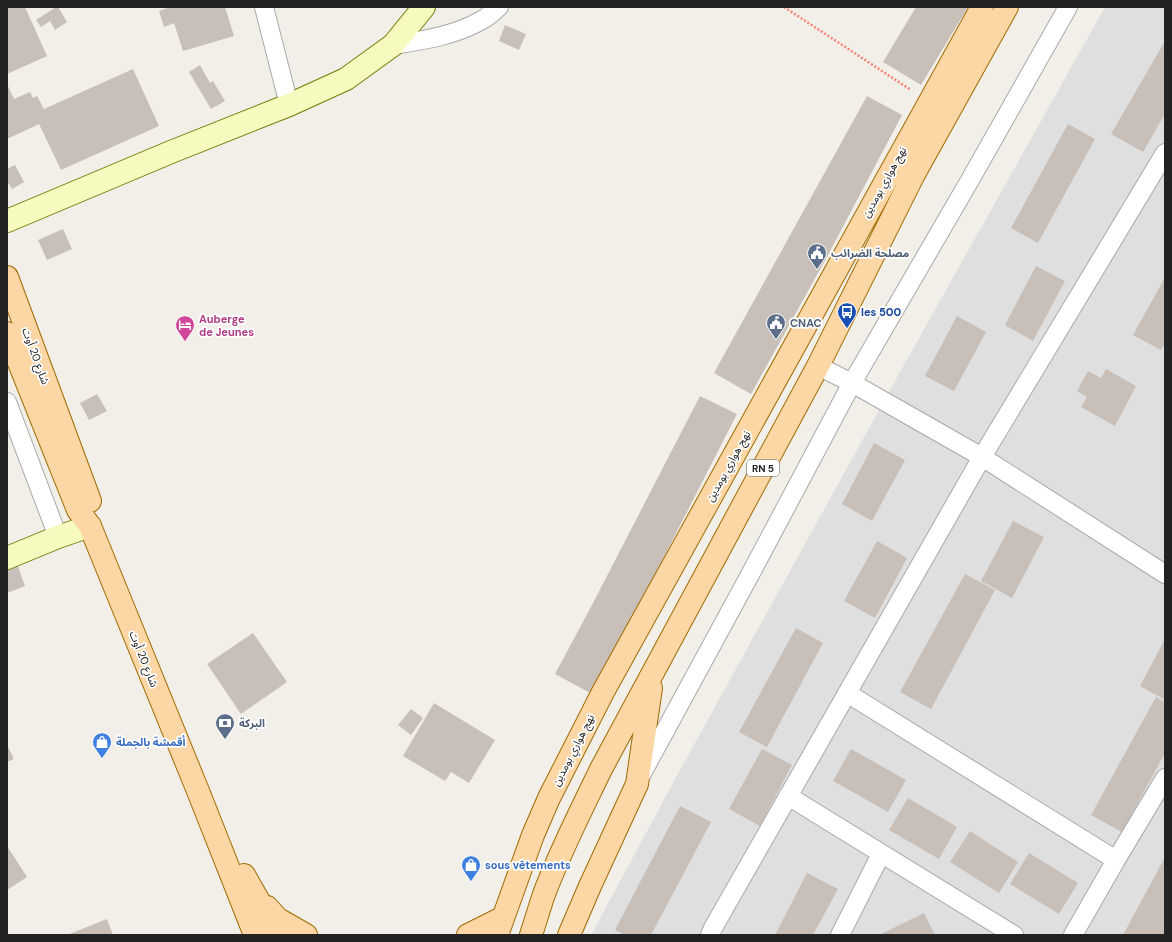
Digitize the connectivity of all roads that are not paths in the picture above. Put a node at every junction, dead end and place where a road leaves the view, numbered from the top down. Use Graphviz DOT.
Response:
graph roads {
  1 [pos="264,7"];
  2 [pos="424,7"];
  3 [pos="500,7"];
  4 [pos="982,7"];
  5 [pos="1007,7"];
  6 [pos="1068,7"];
  7 [pos="393,45"];
  8 [pos="289,105"];
  9 [pos="1165,153"];
  10 [pos="7,221"];
  11 [pos="7,277"];
  12 [pos="7,333"];
  13 [pos="818,366"];
  14 [pos="852,383"];
  15 [pos="7,402"];
  16 [pos="982,457"];
  17 [pos="90,526"];
  18 [pos="58,538"];
  19 [pos="7,558"];
  20 [pos="1165,574"];
  21 [pos="653,673"];
  22 [pos="847,693"];
  23 [pos="1165,778"];
  24 [pos="637,784"];
  25 [pos="198,791"];
  26 [pos="788,796"];
  27 [pos="881,854"];
  28 [pos="1116,860"];
  29 [pos="500,926"];
  30 [pos="282,930"];
  31 [pos="255,935"];
  32 [pos="306,935"];
  33 [pos="468,935"];
  34 [pos="531,935"];
  35 [pos="570,935"];
  36 [pos="710,935"];
  37 [pos="840,935"];
  38 [pos="1014,935"];
  39 [pos="1073,935"];
  1 -- 8 [label="street"];
  2 -- 7 [label="street"];
  3 -- 7 [label="street"];
  4 -- 29 [label="main road, نهج هواري بومدين / RN 5"];
  5 -- 13 [label="main road, نهج هواري بومدين / RN 5"];
  6 -- 14 [label="street"];
  7 -- 8 [label="street"];
  8 -- 10 [label="street"];
  9 -- 16 [label="street"];
  11 -- 17 [label="main road, شارع 20 أوت"];
  12 -- 17 [label="main road, شارع 20 أوت"];
  13 -- 14 [label="street"];
  13 -- 21 [label="main road, نهج هواري بومدين / RN 5"];
  14 -- 16 [label="street"];
  14 -- 24 [label="street"];
  15 -- 18 [label="street"];
  16 -- 20 [label="street"];
  16 -- 22 [label="street"];
  17 -- 18 [label="street"];
  17 -- 25 [label="main road, شارع 20 أوت"];
  18 -- 19 [label="street"];
  21 -- 24 [label="main road"];
  21 -- 34 [label="main road, نهج هواري بومدين / RN 5"];
  22 -- 26 [label="street"];
  22 -- 28 [label="street"];
  23 -- 28 [label="street"];
  24 -- 35 [label="main road"];
  25 -- 30 [label="main road, شارع 20 أوت"];
  25 -- 31 [label="main road, شارع 20 أوت"];
  26 -- 27 [label="street"];
  26 -- 36 [label="street"];
  27 -- 37 [label="street"];
  27 -- 38 [label="street"];
  28 -- 39 [label="street"];
  29 -- 33 [label="main road"];
  30 -- 32 [label="main road, شارع 20 أوت"];
}
